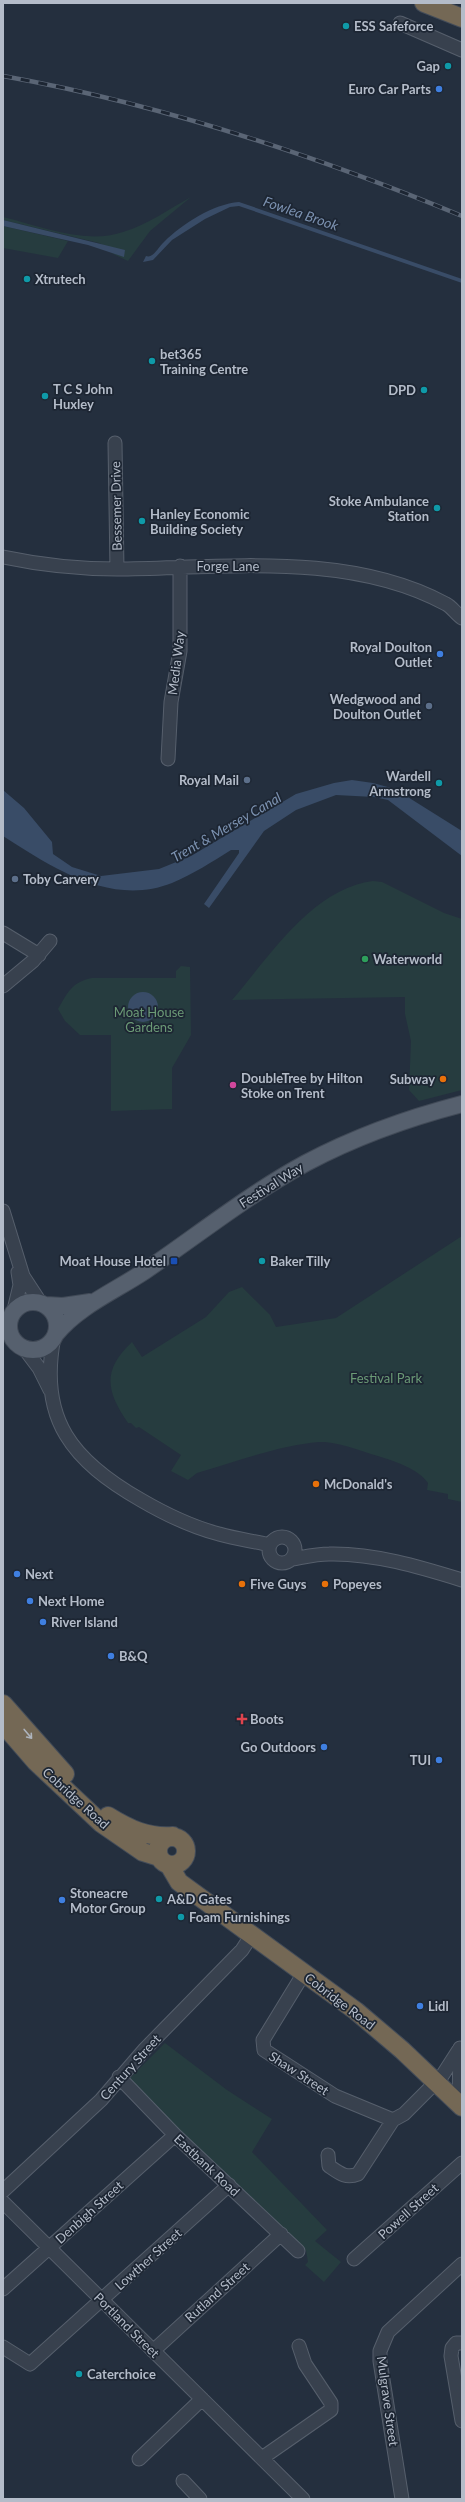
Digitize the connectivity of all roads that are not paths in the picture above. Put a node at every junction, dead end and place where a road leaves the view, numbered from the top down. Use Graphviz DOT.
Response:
graph roads {
  1 [pos="424,3"];
  2 [pos="462,18"];
  3 [pos="400,24"];
  4 [pos="462,50"];
  5 [pos="115,443"];
  6 [pos="3,557"];
  7 [pos="180,566"];
  8 [pos="117,569"];
  9 [pos="448,605"];
  10 [pos="462,606"];
  11 [pos="462,618"];
  12 [pos="168,759"];
  13 [pos="3,934"];
  14 [pos="50,941"];
  15 [pos="39,955"];
  16 [pos="3,986"];
  17 [pos="462,1104"];
  18 [pos="3,1211"];
  19 [pos="16,1258"];
  20 [pos="97,1300"];
  21 [pos="43,1304"];
  22 [pos="9,1316"];
  23 [pos="55,1336"];
  24 [pos="14,1345"];
  25 [pos="52,1396"];
  26 [pos="294,1542"];
  27 [pos="270,1545"];
  28 [pos="329,1554"];
  29 [pos="292,1559"];
  30 [pos="462,1580"];
  31 [pos="3,1704"];
  32 [pos="3,1724"];
  33 [pos="3,1733"];
  34 [pos="36,1762"];
  35 [pos="83,1804"];
  36 [pos="102,1812"];
  37 [pos="173,1836"];
  38 [pos="186,1855"];
  39 [pos="164,1861"];
  40 [pos="209,1904"];
  41 [pos="251,1936"];
  42 [pos="304,1973"];
  43 [pos="461,2046"];
  44 [pos="120,2076"];
  45 [pos="435,2084"];
  46 [pos="460,2106"];
  47 [pos="393,2120"];
  48 [pos="175,2135"];
  49 [pos="328,2155"];
  50 [pos="462,2162"];
  51 [pos="229,2185"];
  52 [pos="3,2191"];
  53 [pos="3,2202"];
  54 [pos="281,2234"];
  55 [pos="49,2249"];
  56 [pos="298,2251"];
  57 [pos="354,2259"];
  58 [pos="462,2264"];
  59 [pos="3,2289"];
  60 [pos="102,2300"];
  61 [pos="459,2343"];
  62 [pos="299,2346"];
  63 [pos="3,2348"];
  64 [pos="153,2351"];
  65 [pos="202,2399"];
  66 [pos="462,2421"];
  67 [pos="262,2458"];
  68 [pos="139,2459"];
  69 [pos="183,2481"];
  70 [pos="200,2499"];
  71 [pos="303,2499"];
  72 [pos="402,2499"];
  1 -- 2 [label="highway"];
  3 -- 4 [label="street"];
  5 -- 8 [label="street, Bessemer Drive"];
  6 -- 8 [label="street, Forge Lane"];
  7 -- 8 [label="street, Forge Lane"];
  7 -- 9 [label="street, Forge Lane"];
  7 -- 12 [label="street, Media Way"];
  9 -- 10 [label="street, Forge Lane"];
  9 -- 11 [label="street, Forge Lane"];
  13 -- 15 [label="street"];
  14 -- 15 [label="street"];
  15 -- 16 [label="street"];
  17 -- 20 [label="main road, Festival Way"];
  18 -- 19 [label="street"];
  19 -- 21 [label="street"];
  19 -- 22 [label="street"];
  20 -- 21 [label="main road, Festival Way"];
  20 -- 23 [label="main road, Festival Way"];
  21 -- 22 [label="main road"];
  21 -- 23 [label="main road"];
  22 -- 24 [label="main road"];
  23 -- 24 [label="main road"];
  23 -- 25 [label="street"];
  24 -- 25 [label="street"];
  25 -- 27 [label="street"];
  26 -- 27 [label="street"];
  26 -- 28 [label="street"];
  26 -- 29 [label="street"];
  27 -- 29 [label="street"];
  28 -- 29 [label="street"];
  28 -- 30 [label="street"];
  31 -- 36 [label="highway, one-way"];
  32 -- 34 [label="highway, Cobridge Road"];
  33 -- 34 [label="highway"];
  34 -- 35 [label="highway, Cobridge Road"];
  35 -- 36 [label="highway"];
  35 -- 39 [label="highway, Cobridge Road"];
  36 -- 37 [label="highway, Cobridge Road"];
  37 -- 38 [label="highway"];
  37 -- 39 [label="highway"];
  38 -- 39 [label="highway"];
  38 -- 40 [label="highway, Cobridge Road"];
  39 -- 40 [label="highway, Cobridge Road"];
  40 -- 41 [label="highway, Cobridge Road"];
  41 -- 42 [label="highway, Cobridge Road"];
  41 -- 44 [label="street, Century Street"];
  42 -- 45 [label="highway, Cobridge Road"];
  42 -- 47 [label="street, Shaw Street"];
  43 -- 45 [label="street"];
  43 -- 46 [label="street"];
  44 -- 48 [label="street, Eastbank Road"];
  44 -- 52 [label="street, Century Street"];
  45 -- 46 [label="highway, Cobridge Road"];
  45 -- 47 [label="street"];
  47 -- 49 [label="street"];
  48 -- 51 [label="street, Eastbank Road"];
  48 -- 55 [label="street, Denbigh Street"];
  50 -- 57 [label="street, Powell Street"];
  51 -- 54 [label="street, Eastbank Road"];
  51 -- 60 [label="street, Lowther Street"];
  53 -- 55 [label="street, Portland Street"];
  54 -- 56 [label="street, Eastbank Road"];
  54 -- 64 [label="street, Rutland Street"];
  55 -- 59 [label="street, Denbigh Street"];
  55 -- 60 [label="street, Portland Street"];
  58 -- 72 [label="street, Mulgrave Street"];
  60 -- 63 [label="street, Lowther Street"];
  60 -- 64 [label="street, Portland Street"];
  61 -- 66 [label="street"];
  62 -- 67 [label="street"];
  64 -- 65 [label="street, Portland Street"];
  65 -- 67 [label="street, Portland Street"];
  65 -- 68 [label="street"];
  67 -- 71 [label="street, Portland Street"];
  69 -- 70 [label="street"];
}
